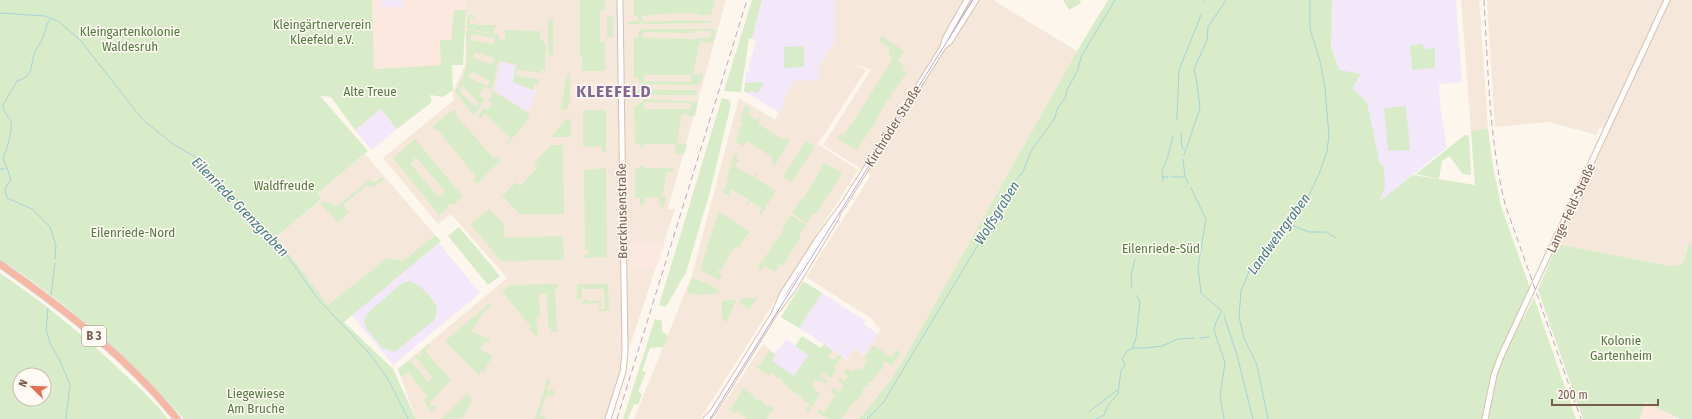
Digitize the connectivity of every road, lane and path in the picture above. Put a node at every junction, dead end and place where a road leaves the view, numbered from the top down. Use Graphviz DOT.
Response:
graph roads {
  1 [pos="620,0"];
  2 [pos="972,0"];
  3 [pos="1667,0"];
  4 [pos="943,47"];
  5 [pos="0,264"];
  6 [pos="0,269"];
  7 [pos="713,412"];
  8 [pos="172,419"];
  9 [pos="177,419"];
  10 [pos="608,419"];
  11 [pos="706,419"];
  12 [pos="710,419"];
  13 [pos="1485,419"];
  1 -- 10 [label="street, Berckhusenstraße"];
  2 -- 4 [label="street, Kirchröder Straße"];
  2 -- 4 [label="street, Kirchröder Straße"];
  3 -- 13 [label="street, Lange-Feld-Straße"];
  4 -- 7 [label="street, Kirchröder Straße"];
  5 -- 9 [label="highway, B 3"];
  6 -- 8 [label="highway, B 3"];
  7 -- 11 [label="street, Kirchröder Straße"];
  7 -- 12 [label="street, Kirchröder Straße"];
}
